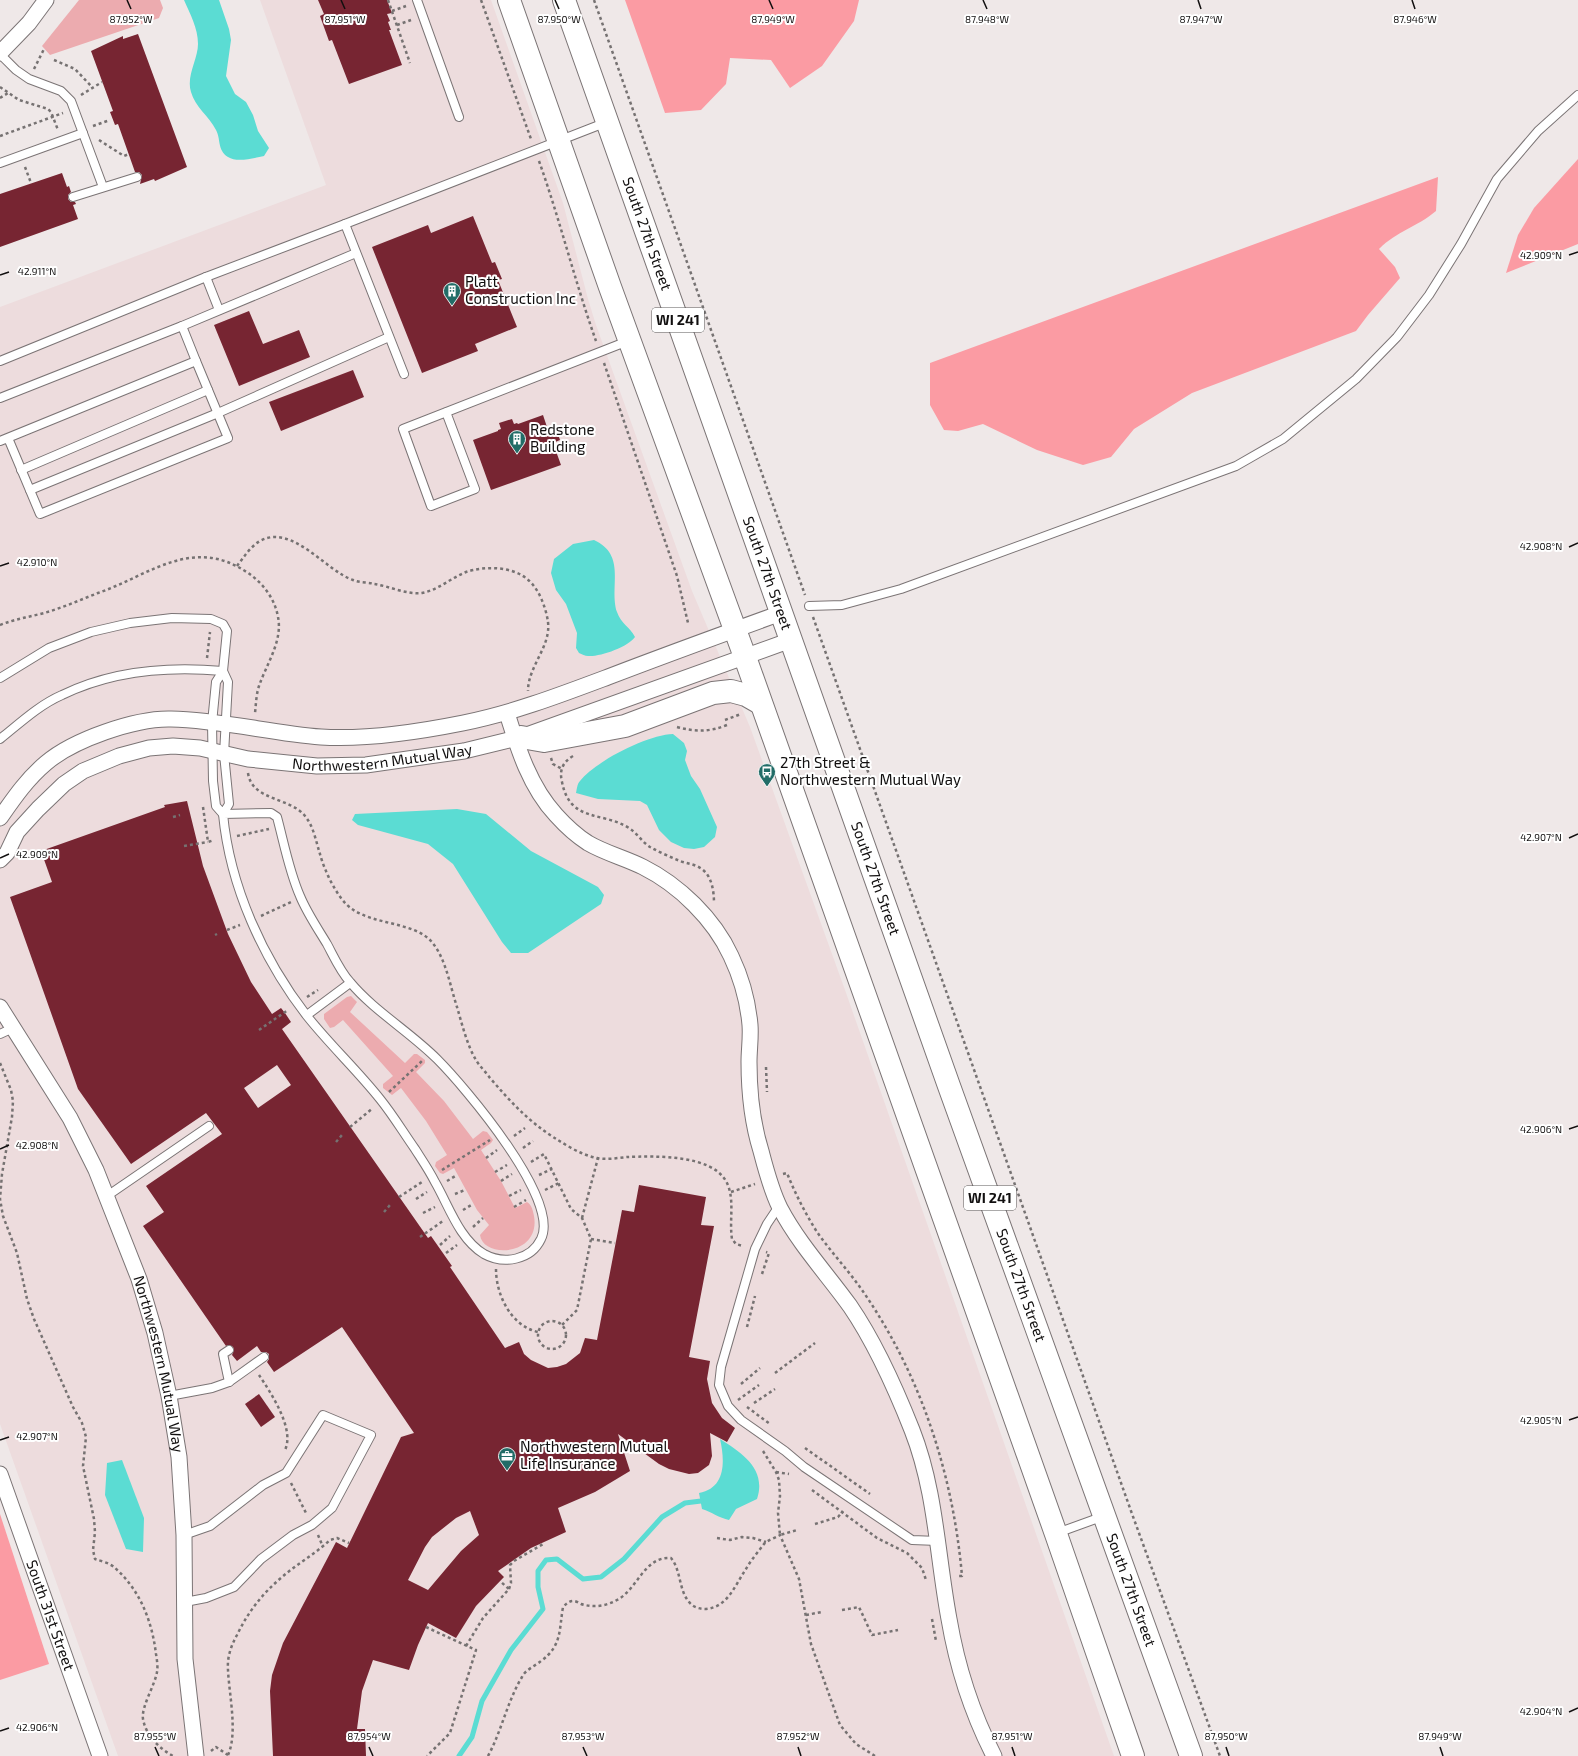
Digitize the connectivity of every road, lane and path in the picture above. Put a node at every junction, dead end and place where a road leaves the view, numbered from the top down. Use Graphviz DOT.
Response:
graph roads {
  1 [pos="46,0"];
  2 [pos="388,0"];
  3 [pos="481,0"];
  4 [pos="510,0"];
  5 [pos="564,0"];
  6 [pos="594,0"];
  7 [pos="417,1"];
  8 [pos="392,11"];
  9 [pos="422,16"];
  10 [pos="397,26"];
  11 [pos="44,49"];
  12 [pos="0,54"];
  13 [pos="54,60"];
  14 [pos="410,63"];
  15 [pos="29,79"];
  16 [pos="102,82"];
  17 [pos="0,87"];
  18 [pos="92,87"];
  19 [pos="8,93"];
  20 [pos="1578,95"];
  21 [pos="0,98"];
  22 [pos="83,102"];
  23 [pos="74,109"];
  24 [pos="459,116"];
  25 [pos="53,117"];
  26 [pos="90,120"];
  27 [pos="110,120"];
  28 [pos="608,122"];
  29 [pos="92,126"];
  30 [pos="94,132"];
  31 [pos="83,133"];
  32 [pos="60,134"];
  33 [pos="0,136"];
  34 [pos="97,138"];
  35 [pos="559,141"];
  36 [pos="535,150"];
  37 [pos="129,154"];
  38 [pos="0,163"];
  39 [pos="25,166"];
  40 [pos="137,177"];
  41 [pos="31,183"];
  42 [pos="102,187"];
  43 [pos="73,197"];
  44 [pos="345,224"];
  45 [pos="356,253"];
  46 [pos="206,277"];
  47 [pos="219,310"];
  48 [pos="182,326"];
  49 [pos="389,337"];
  50 [pos="629,341"];
  51 [pos="600,352"];
  52 [pos="0,361"];
  53 [pos="196,361"];
  54 [pos="404,374"];
  55 [pos="208,390"];
  56 [pos="0,398"];
  57 [pos="446,412"];
  58 [pos="218,413"];
  59 [pos="4,440"];
  60 [pos="21,470"];
  61 [pos="30,490"];
  62 [pos="237,566"];
  63 [pos="809,606"];
  64 [pos="781,613"];
  65 [pos="688,623"];
  66 [pos="735,630"];
  67 [pos="791,640"];
  68 [pos="744,657"];
  69 [pos="223,671"];
  70 [pos="0,678"];
  71 [pos="528,692"];
  72 [pos="760,703"];
  73 [pos="507,713"];
  74 [pos="741,714"];
  75 [pos="725,720"];
  76 [pos="219,724"];
  77 [pos="727,725"];
  78 [pos="676,726"];
  79 [pos="518,738"];
  80 [pos="0,739"];
  81 [pos="218,752"];
  82 [pos="574,754"];
  83 [pos="247,768"];
  84 [pos="223,814"];
  85 [pos="180,815"];
  86 [pos="174,817"];
  87 [pos="0,818"];
  88 [pos="280,827"];
  89 [pos="234,836"];
  90 [pos="208,842"];
  91 [pos="184,846"];
  92 [pos="0,860"];
  93 [pos="300,898"];
  94 [pos="714,905"];
  95 [pos="261,916"];
  96 [pos="240,925"];
  97 [pos="227,930"];
  98 [pos="350,983"];
  99 [pos="1,1010"];
  100 [pos="285,1013"];
  101 [pos="307,1015"];
  102 [pos="259,1030"];
  103 [pos="6,1031"];
  104 [pos="430,1053"];
  105 [pos="0,1063"];
  106 [pos="766,1064"];
  107 [pos="389,1092"];
  108 [pos="767,1099"];
  109 [pos="373,1108"];
  110 [pos="209,1126"];
  111 [pos="350,1127"];
  112 [pos="500,1134"];
  113 [pos="342,1136"];
  114 [pos="336,1142"];
  115 [pos="544,1154"];
  116 [pos="598,1158"];
  117 [pos="780,1167"];
  118 [pos="440,1171"];
  119 [pos="422,1182"];
  120 [pos="758,1183"];
  121 [pos="731,1192"];
  122 [pos="107,1196"];
  123 [pos="399,1197"];
  124 [pos="390,1205"];
  125 [pos="779,1206"];
  126 [pos="384,1212"];
  127 [pos="582,1218"];
  128 [pos="431,1229"];
  129 [pos="420,1237"];
  130 [pos="591,1239"];
  131 [pos="615,1243"];
  132 [pos="746,1247"];
  133 [pos="764,1252"];
  134 [pos="496,1259"];
  135 [pos="762,1274"];
  136 [pos="755,1296"];
  137 [pos="562,1325"];
  138 [pos="538,1332"];
  139 [pos="745,1333"];
  140 [pos="815,1343"];
  141 [pos="229,1350"];
  142 [pos="264,1357"];
  143 [pos="760,1368"];
  144 [pos="775,1373"];
  145 [pos="229,1382"];
  146 [pos="741,1384"];
  147 [pos="759,1385"];
  148 [pos="775,1389"];
  149 [pos="169,1396"];
  150 [pos="754,1403"];
  151 [pos="776,1428"];
  152 [pos="758,1447"];
  153 [pos="805,1448"];
  154 [pos="776,1472"];
  155 [pos="0,1474"];
  156 [pos="789,1474"];
  157 [pos="812,1490"];
  158 [pos="870,1494"];
  159 [pos="846,1506"];
  160 [pos="842,1512"];
  161 [pos="1104,1516"];
  162 [pos="815,1524"];
  163 [pos="797,1530"];
  164 [pos="1056,1534"];
  165 [pos="184,1535"];
  166 [pos="780,1535"];
  167 [pos="717,1538"];
  168 [pos="938,1541"];
  169 [pos="766,1542"];
  170 [pos="349,1543"];
  171 [pos="543,1544"];
  172 [pos="955,1577"];
  173 [pos="500,1580"];
  174 [pos="927,1587"];
  175 [pos="508,1589"];
  176 [pos="185,1602"];
  177 [pos="842,1610"];
  178 [pos="822,1612"];
  179 [pos="931,1614"];
  180 [pos="806,1615"];
  181 [pos="426,1627"];
  182 [pos="898,1630"];
  183 [pos="466,1646"];
  184 [pos="938,1647"];
  185 [pos="202,1754"];
  186 [pos="100,1756"];
  187 [pos="173,1756"];
  188 [pos="228,1756"];
  189 [pos="427,1756"];
  190 [pos="488,1756"];
  191 [pos="875,1756"];
  192 [pos="994,1756"];
  193 [pos="1133,1756"];
  194 [pos="1191,1756"];
  195 [pos="1220,1756"];
  1 -- 12 [label="street"];
  2 -- 8 [label="path"];
  3 -- 36 [label="path"];
  4 -- 35 [label="main road, WI 241"];
  5 -- 28 [label="main road, South 27th Street / WI 241"];
  6 -- 63 [label="path"];
  7 -- 8 [label="path"];
  7 -- 9 [label="lane"];
  8 -- 10 [label="path"];
  9 -- 10 [label="path"];
  9 -- 24 [label="lane"];
  10 -- 14 [label="path"];
  11 -- 15 [label="path"];
  12 -- 15 [label="lane"];
  13 -- 18 [label="path"];
  15 -- 23 [label="lane"];
  16 -- 18 [label="path"];
  17 -- 19 [label="path"];
  18 -- 22 [label="path"];
  19 -- 21 [label="path"];
  19 -- 25 [label="path"];
  20 -- 63 [label="lane"];
  23 -- 25 [label="path"];
  23 -- 31 [label="lane"];
  25 -- 32 [label="path"];
  25 -- 33 [label="path"];
  26 -- 29 [label="path"];
  27 -- 29 [label="path"];
  28 -- 35 [label="lane"];
  28 -- 64 [label="main road, South 27th Street / WI 241"];
  29 -- 30 [label="path"];
  31 -- 38 [label="lane"];
  31 -- 42 [label="lane"];
  34 -- 37 [label="path"];
  35 -- 36 [label="lane"];
  35 -- 50 [label="main road, WI 241"];
  36 -- 44 [label="lane"];
  36 -- 51 [label="path"];
  39 -- 41 [label="path"];
  40 -- 42 [label="lane"];
  42 -- 43 [label="lane"];
  44 -- 45 [label="lane"];
  44 -- 46 [label="lane"];
  45 -- 47 [label="lane"];
  45 -- 49 [label="lane"];
  46 -- 47 [label="lane"];
  46 -- 52 [label="lane"];
  47 -- 48 [label="lane"];
  48 -- 53 [label="lane"];
  48 -- 56 [label="lane"];
  49 -- 54 [label="lane"];
  49 -- 58 [label="lane"];
  50 -- 51 [label="lane"];
  50 -- 66 [label="main road, WI 241"];
  51 -- 57 [label="lane"];
  51 -- 65 [label="path"];
  53 -- 55 [label="lane"];
  53 -- 59 [label="lane"];
  55 -- 58 [label="lane"];
  55 -- 60 [label="lane"];
  57 -- 57 [label="lane"];
  58 -- 61 [label="lane"];
  58 -- 61 [label="lane"];
  59 -- 60 [label="lane"];
  60 -- 61 [label="lane"];
  62 -- 71 [label="path"];
  63 -- 195 [label="path"];
  64 -- 66 [label="street, Northwestern Mutual Way"];
  64 -- 67 [label="main road, South 27th Street / WI 241"];
  66 -- 68 [label="main road, WI 241"];
  66 -- 73 [label="street, Northwestern Mutual Way"];
  67 -- 68 [label="street, Northwestern Mutual Way"];
  67 -- 161 [label="main road, South 27th Street / WI 241"];
  68 -- 72 [label="main road, WI 241"];
  68 -- 79 [label="street, Northwestern Mutual Way"];
  69 -- 70 [label="lane"];
  69 -- 76 [label="lane"];
  69 -- 76 [label="lane"];
  69 -- 80 [label="lane"];
  72 -- 79 [label="main road"];
  72 -- 164 [label="main road, WI 241"];
  73 -- 76 [label="street, Northwestern Mutual Way"];
  73 -- 79 [label="street"];
  74 -- 75 [label="path"];
  76 -- 81 [label="lane"];
  76 -- 81 [label="lane"];
  76 -- 87 [label="street, Northwestern Mutual Way"];
  77 -- 78 [label="path"];
  79 -- 81 [label="street, Northwestern Mutual Way"];
  79 -- 125 [label="street"];
  81 -- 84 [label="lane"];
  81 -- 84 [label="lane"];
  81 -- 92 [label="street, Northwestern Mutual Way"];
  82 -- 94 [label="path"];
  83 -- 116 [label="path"];
  84 -- 88 [label="lane"];
  84 -- 101 [label="lane"];
  85 -- 86 [label="path"];
  88 -- 89 [label="path"];
  88 -- 93 [label="lane"];
  90 -- 91 [label="path"];
  93 -- 95 [label="path"];
  93 -- 98 [label="lane"];
  96 -- 97 [label="path"];
  98 -- 101 [label="lane"];
  98 -- 104 [label="lane"];
  99 -- 103 [label="street, Northwestern Mutual Way"];
  100 -- 102 [label="path"];
  101 -- 134 [label="lane"];
  103 -- 122 [label="street, Northwestern Mutual Way"];
  104 -- 107 [label="path"];
  104 -- 112 [label="lane"];
  105 -- 187 [label="path"];
  106 -- 108 [label="path"];
  109 -- 111 [label="path"];
  110 -- 122 [label="lane"];
  112 -- 118 [label="path"];
  112 -- 134 [label="lane"];
  113 -- 114 [label="path"];
  115 -- 127 [label="path"];
  116 -- 121 [label="path"];
  116 -- 127 [label="path"];
  117 -- 172 [label="path"];
  119 -- 123 [label="path"];
  120 -- 121 [label="path"];
  121 -- 132 [label="path"];
  122 -- 149 [label="street, Northwestern Mutual Way"];
  124 -- 126 [label="path"];
  125 -- 168 [label="street"];
  125 -- 168 [label="lane"];
  127 -- 130 [label="path"];
  128 -- 129 [label="path"];
  130 -- 131 [label="path"];
  130 -- 137 [label="path"];
  133 -- 135 [label="path"];
  134 -- 138 [label="path"];
  136 -- 139 [label="path"];
  137 -- 138 [label="path"];
  137 -- 138 [label="path"];
  140 -- 144 [label="path"];
  141 -- 145 [label="lane"];
  142 -- 145 [label="lane"];
  143 -- 146 [label="path"];
  145 -- 149 [label="lane"];
  147 -- 151 [label="path"];
  148 -- 150 [label="path"];
  149 -- 165 [label="street, Northwestern Mutual Way"];
  152 -- 154 [label="path"];
  153 -- 158 [label="path"];
  154 -- 156 [label="path"];
  154 -- 166 [label="path"];
  155 -- 186 [label="street, South 31st Street"];
  157 -- 160 [label="path"];
  159 -- 160 [label="path"];
  160 -- 162 [label="path"];
  160 -- 174 [label="path"];
  161 -- 164 [label="lane"];
  161 -- 194 [label="main road, South 27th Street / WI 241"];
  163 -- 166 [label="path"];
  164 -- 193 [label="main road, WI 241"];
  165 -- 176 [label="street, Northwestern Mutual Way"];
  165 -- 176 [label="lane"];
  166 -- 169 [label="path"];
  166 -- 180 [label="path"];
  167 -- 169 [label="path"];
  168 -- 192 [label="street"];
  169 -- 190 [label="path"];
  170 -- 188 [label="path"];
  171 -- 175 [label="path"];
  173 -- 175 [label="path"];
  175 -- 183 [label="path"];
  176 -- 185 [label="street, Northwestern Mutual Way"];
  177 -- 182 [label="path"];
  178 -- 180 [label="path"];
  179 -- 184 [label="path"];
  180 -- 191 [label="path"];
  181 -- 183 [label="path"];
  183 -- 189 [label="path"];
  185 -- 188 [label="path"];
}
